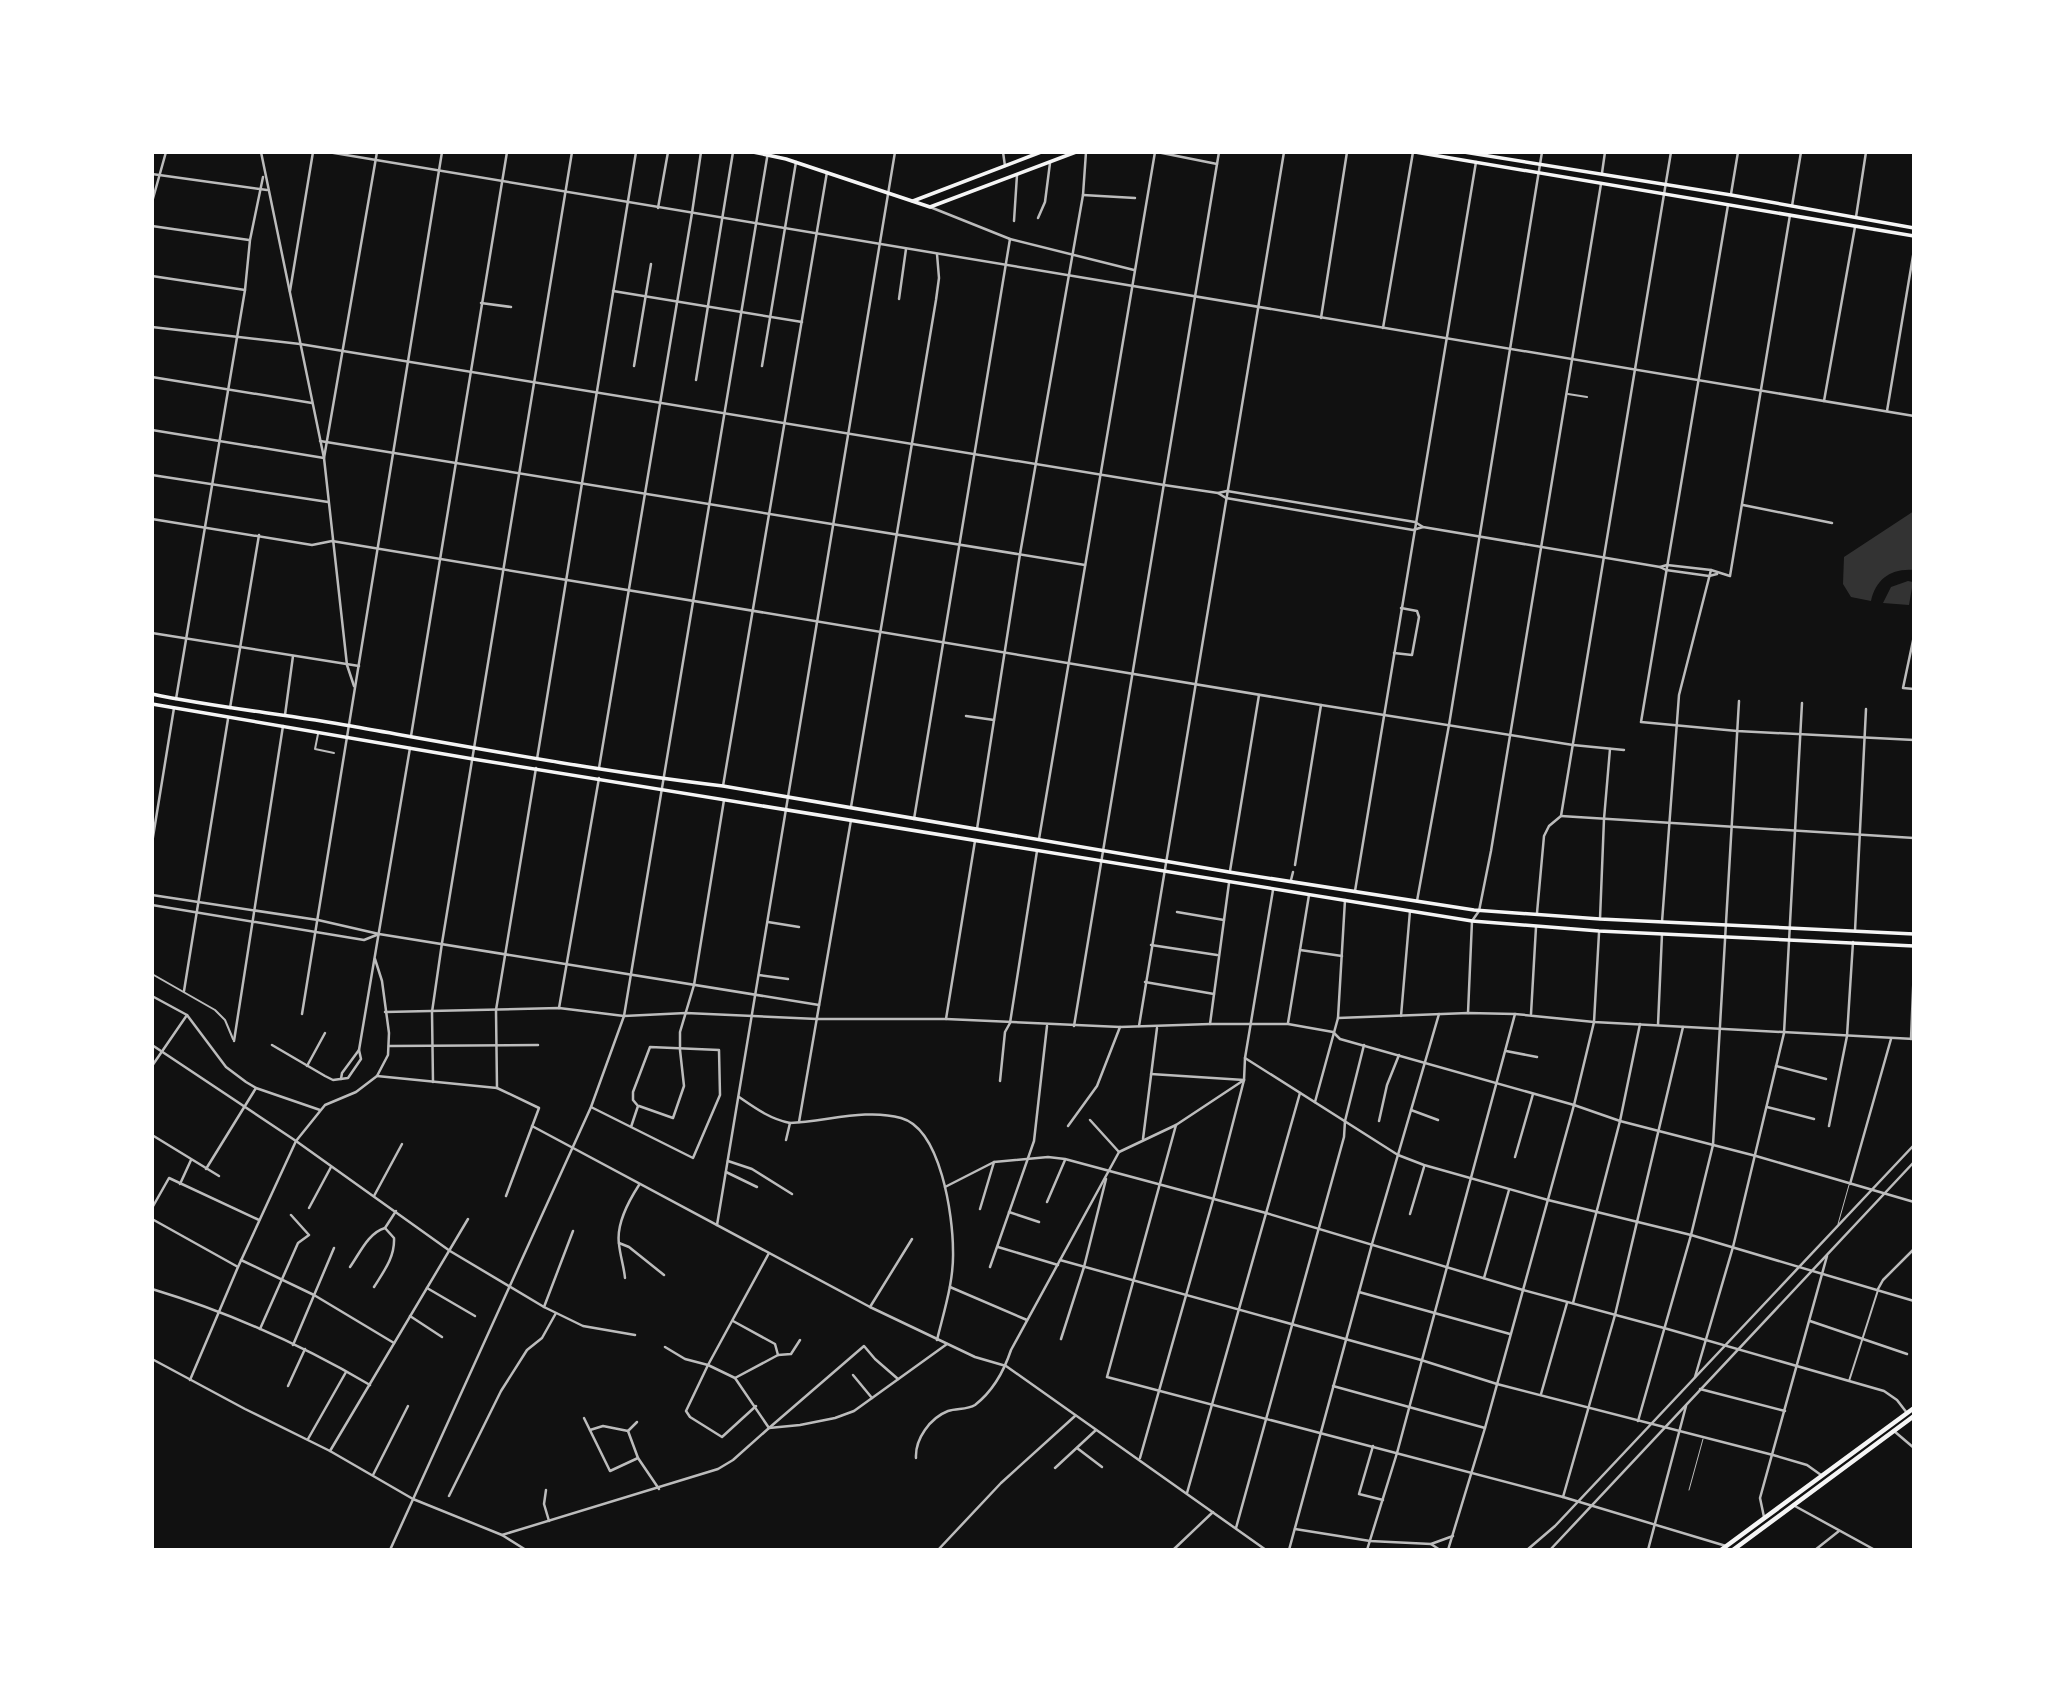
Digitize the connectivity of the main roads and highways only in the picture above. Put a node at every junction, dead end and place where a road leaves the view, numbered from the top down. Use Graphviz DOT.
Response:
graph roads {
  1 [pos="753,152"];
  2 [pos="1041,152"];
  3 [pos="1076,152"];
  4 [pos="1414,152"];
  5 [pos="1464,152"];
  6 [pos="1478,153"];
  7 [pos="769,154"];
  8 [pos="913,201"];
  9 [pos="1914,228"];
  10 [pos="1914,236"];
  11 [pos="152,694"];
  12 [pos="152,704"];
  13 [pos="1914,934"];
  14 [pos="1914,946"];
  15 [pos="1914,1408"];
  16 [pos="1914,1416"];
  17 [pos="1721,1550"];
  18 [pos="1733,1550"];
  1 -- 7 [label="main road"];
  2 -- 8 [label="main road"];
  3 -- 8 [label="main road"];
  4 -- 10 [label="main road"];
  5 -- 6 [label="main road"];
  6 -- 9 [label="main road"];
  7 -- 8 [label="main road"];
  11 -- 13 [label="main road"];
  12 -- 14 [label="main road"];
  15 -- 17 [label="highway"];
  16 -- 18 [label="highway"];
}
